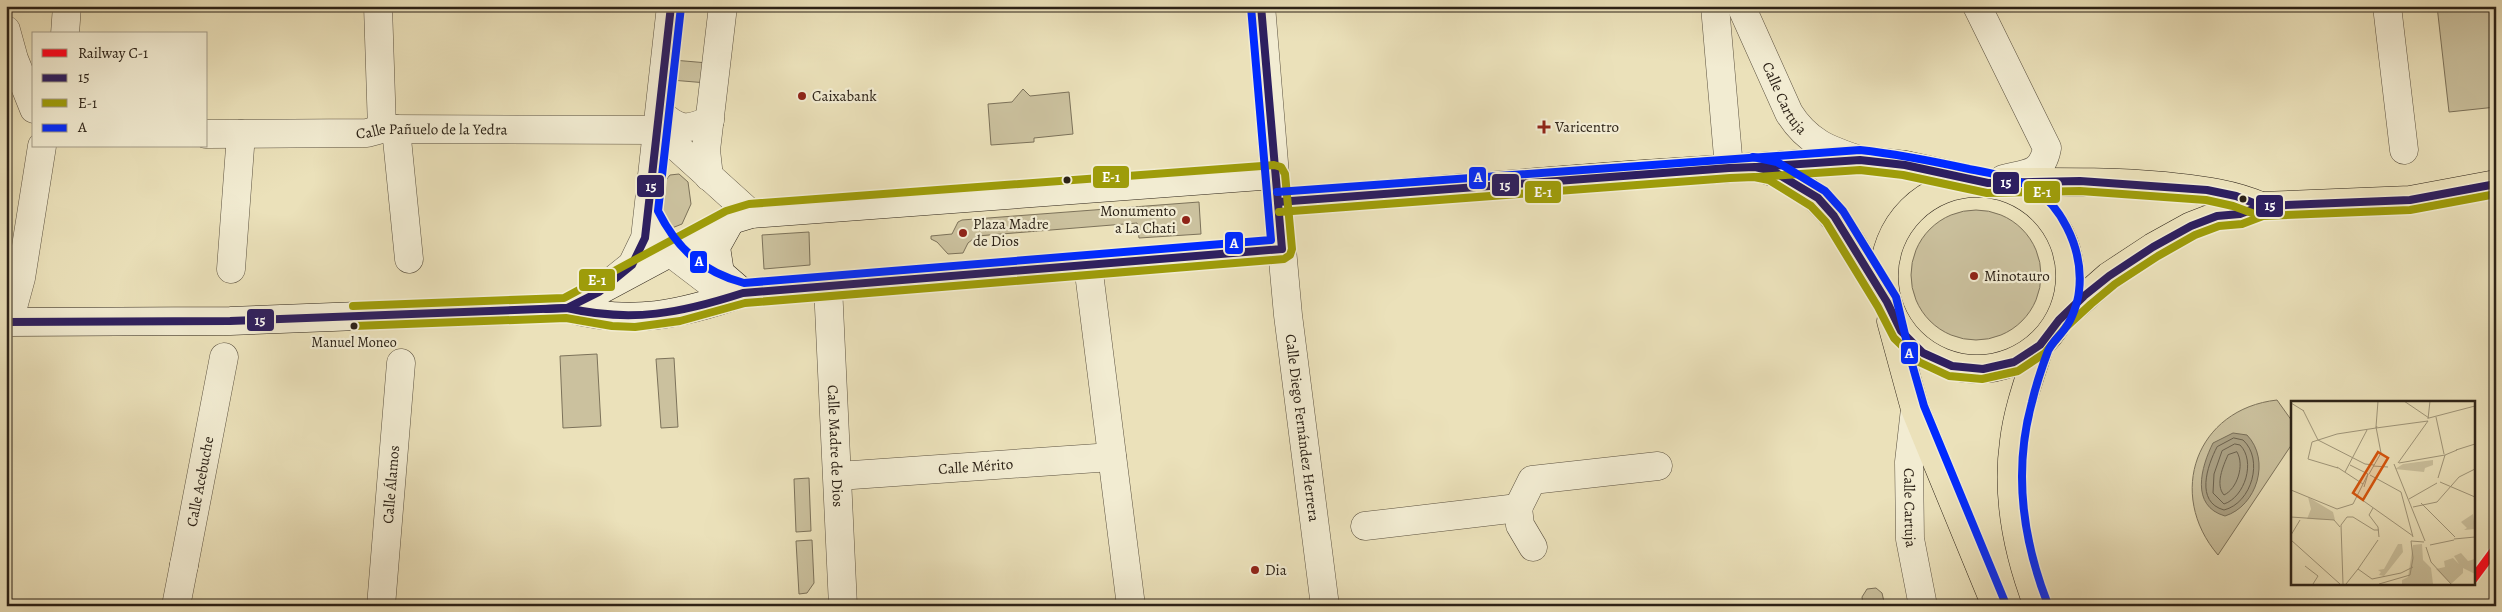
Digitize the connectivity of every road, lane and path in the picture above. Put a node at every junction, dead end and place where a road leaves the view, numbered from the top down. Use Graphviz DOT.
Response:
graph roads {
  1 [pos="67,6"];
  2 [pos="378,6"];
  3 [pos="672,6"];
  4 [pos="722,6"];
  5 [pos="1261,6"];
  6 [pos="1715,6"];
  7 [pos="1741,6"];
  8 [pos="1977,6"];
  9 [pos="2387,6"];
  10 [pos="65,32"];
  11 [pos="18,46"];
  12 [pos="32,101"];
  13 [pos="710,120"];
  14 [pos="659,122"];
  15 [pos="389,129"];
  16 [pos="208,134"];
  17 [pos="241,134"];
  18 [pos="42,148"];
  19 [pos="2404,150"];
  20 [pos="1860,160"];
  21 [pos="1741,167"];
  22 [pos="1275,175"];
  23 [pos="710,177"];
  24 [pos="1988,183"];
  25 [pos="2496,184"];
  26 [pos="1278,202"];
  27 [pos="2261,206"];
  28 [pos="648,213"];
  29 [pos="741,217"];
  30 [pos="1282,249"];
  31 [pos="671,253"];
  32 [pos="409,259"];
  33 [pos="1088,265"];
  34 [pos="231,269"];
  35 [pos="828,286"];
  36 [pos="599,292"];
  37 [pos="743,294"];
  38 [pos="1887,302"];
  39 [pos="567,308"];
  40 [pos="2059,320"];
  41 [pos="7,325"];
  42 [pos="2040,345"];
  43 [pos="224,357"];
  44 [pos="401,363"];
  45 [pos="1915,409"];
  46 [pos="1112,458"];
  47 [pos="1658,466"];
  48 [pos="838,476"];
  49 [pos="1518,508"];
  50 [pos="1365,526"];
  51 [pos="1533,547"];
  52 [pos="176,606"];
  53 [pos="381,606"];
  54 [pos="843,606"];
  55 [pos="1132,606"];
  56 [pos="1325,606"];
  57 [pos="1923,606"];
  58 [pos="1996,606"];
  59 [pos="2038,606"];
  1 -- 10 [label="street"];
  2 -- 15 [label="street"];
  3 -- 14 [label="street"];
  4 -- 13 [label="street"];
  5 -- 22 [label="street"];
  6 -- 21 [label="street"];
  7 -- 20 [label="street, Calle Cartuja"];
  8 -- 24 [label="street"];
  9 -- 19 [label="street"];
  11 -- 12 [label="street"];
  13 -- 14 [label="street"];
  13 -- 23 [label="street"];
  14 -- 15 [label="street, Calle Pañuelo de la Yedra"];
  14 -- 23 [label="street"];
  14 -- 28 [label="street"];
  15 -- 17 [label="street, Calle Pañuelo de la Yedra"];
  15 -- 32 [label="street"];
  16 -- 17 [label="street, Calle Pañuelo de la Yedra"];
  17 -- 34 [label="street"];
  18 -- 41 [label="street"];
  20 -- 21 [label="street"];
  20 -- 24 [label="street"];
  21 -- 26 [label="street"];
  21 -- 38 [label="street, Calle Cartuja"];
  22 -- 26 [label="street"];
  22 -- 29 [label="street"];
  23 -- 29 [label="street"];
  24 -- 27 [label="main road"];
  24 -- 38 [label="main road"];
  24 -- 40 [label="main road"];
  25 -- 27 [label="main road"];
  26 -- 30 [label="street"];
  27 -- 40 [label="main road"];
  28 -- 31 [label="street"];
  28 -- 36 [label="street"];
  29 -- 31 [label="street"];
  29 -- 37 [label="street"];
  30 -- 33 [label="street"];
  30 -- 56 [label="street, Calle Diego Fernández Herrera"];
  31 -- 36 [label="street"];
  31 -- 37 [label="street"];
  33 -- 35 [label="street"];
  33 -- 46 [label="street"];
  35 -- 37 [label="street"];
  35 -- 48 [label="street, Calle Madre de Dios"];
  36 -- 39 [label="street"];
  37 -- 39 [label="street"];
  38 -- 42 [label="main road"];
  38 -- 45 [label="main road, Calle Cartuja"];
  39 -- 41 [label="street"];
  40 -- 42 [label="main road"];
  42 -- 59 [label="main road"];
  43 -- 52 [label="street, Calle Acebuche"];
  44 -- 53 [label="street, Calle Álamos"];
  45 -- 57 [label="street, Calle Cartuja"];
  45 -- 58 [label="main road, Calle Cartuja"];
  46 -- 48 [label="street, Calle Mérito"];
  46 -- 55 [label="street"];
  47 -- 49 [label="street"];
  48 -- 54 [label="street, Calle Madre de Dios"];
  49 -- 50 [label="street"];
  49 -- 51 [label="street"];
}
